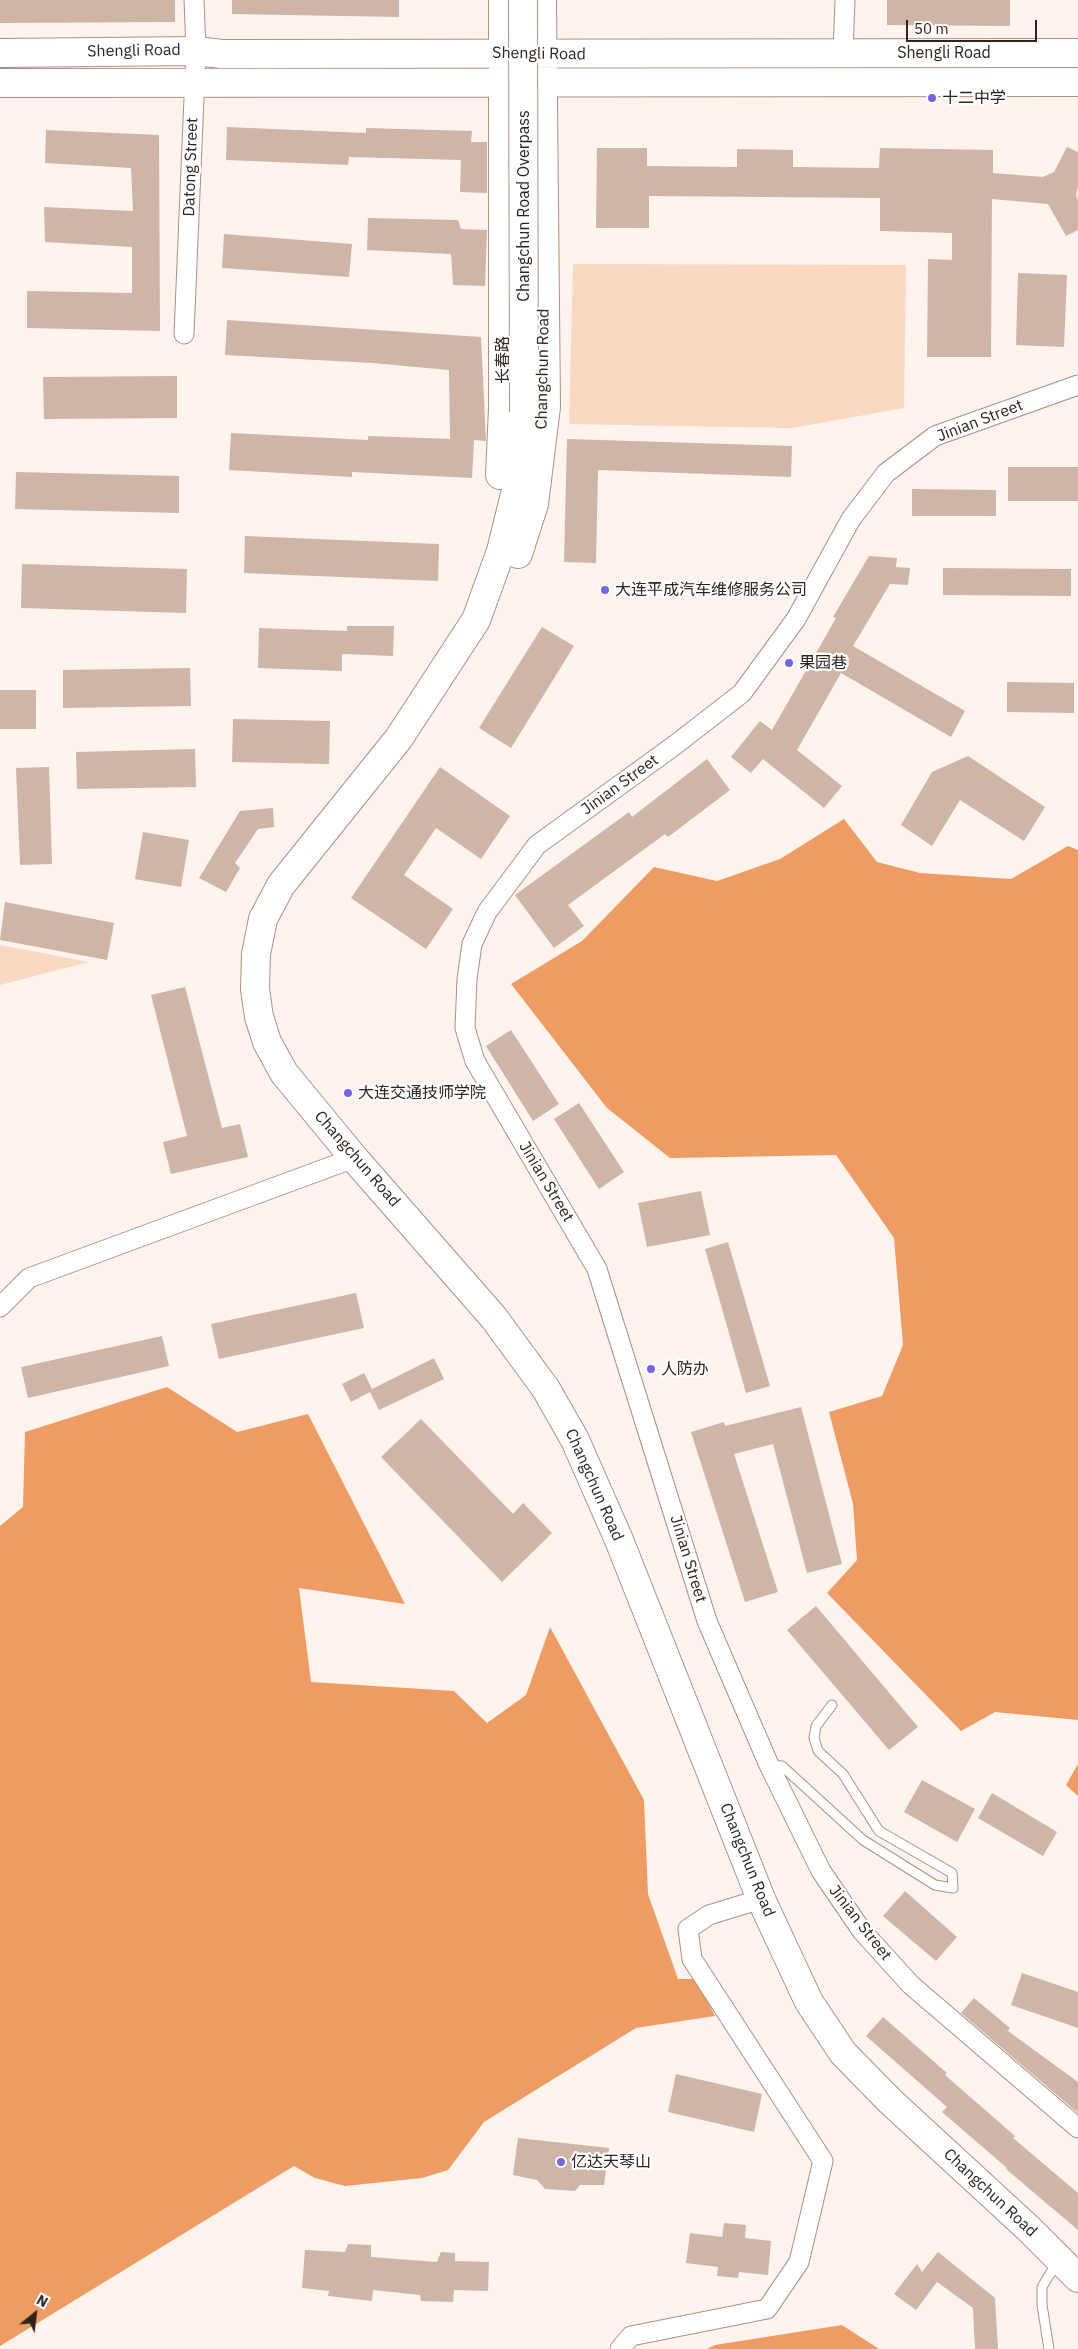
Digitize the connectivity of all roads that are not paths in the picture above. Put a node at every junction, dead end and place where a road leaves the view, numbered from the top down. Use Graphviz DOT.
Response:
graph roads {
  1 [pos="194,0"];
  2 [pos="503,0"];
  3 [pos="524,0"];
  4 [pos="542,0"];
  5 [pos="845,0"];
  6 [pos="196,51"];
  7 [pos="844,52"];
  8 [pos="0,53"];
  9 [pos="502,53"];
  10 [pos="542,54"];
  11 [pos="1078,54"];
  12 [pos="502,81"];
  13 [pos="542,81"];
  14 [pos="194,82"];
  15 [pos="1078,82"];
  16 [pos="0,83"];
  17 [pos="184,334"];
  18 [pos="1078,385"];
  19 [pos="524,412"];
  20 [pos="423,704"];
  21 [pos="354,1158"];
  22 [pos="0,1307"];
  23 [pos="832,1705"];
  24 [pos="769,1765"];
  25 [pos="761,1898"];
  26 [pos="1078,2128"];
  27 [pos="1074,2270"];
  28 [pos="620,2349"];
  29 [pos="1049,2349"];
  1 -- 6 [label="street, Datong Street"];
  2 -- 9 [label="main road, 长春路"];
  3 -- 19 [label="main road, Changchun Road Overpass, bridge"];
  4 -- 10 [label="main road, Changchun Road"];
  5 -- 7 [label="street"];
  6 -- 8 [label="main road, Shengli Road"];
  6 -- 9 [label="main road, Shengli Road"];
  6 -- 14 [label="street, Datong Street"];
  7 -- 10 [label="main road, Shengli Road"];
  7 -- 11 [label="main road, Shengli Road"];
  9 -- 10 [label="main road, Shengli Road"];
  9 -- 12 [label="main road, 长春路"];
  10 -- 13 [label="main road, Changchun Road"];
  12 -- 13 [label="main road, Shengli Road"];
  12 -- 14 [label="main road, Shengli Road"];
  12 -- 20 [label="main road, 长春路"];
  13 -- 15 [label="main road, Shengli Road"];
  13 -- 20 [label="main road, Changchun Road"];
  14 -- 16 [label="main road, Shengli Road"];
  14 -- 17 [label="street, Datong Street"];
  18 -- 24 [label="street, Jinian Street"];
  19 -- 20 [label="main road, Changchun Road"];
  20 -- 21 [label="main road, Changchun Road"];
  21 -- 22 [label="street"];
  21 -- 25 [label="main road, Changchun Road"];
  23 -- 24 [label="lane"];
  24 -- 26 [label="street, Jinian Street"];
  25 -- 27 [label="main road, Changchun Road"];
  25 -- 28 [label="street"];
  27 -- 29 [label="lane"];
}
